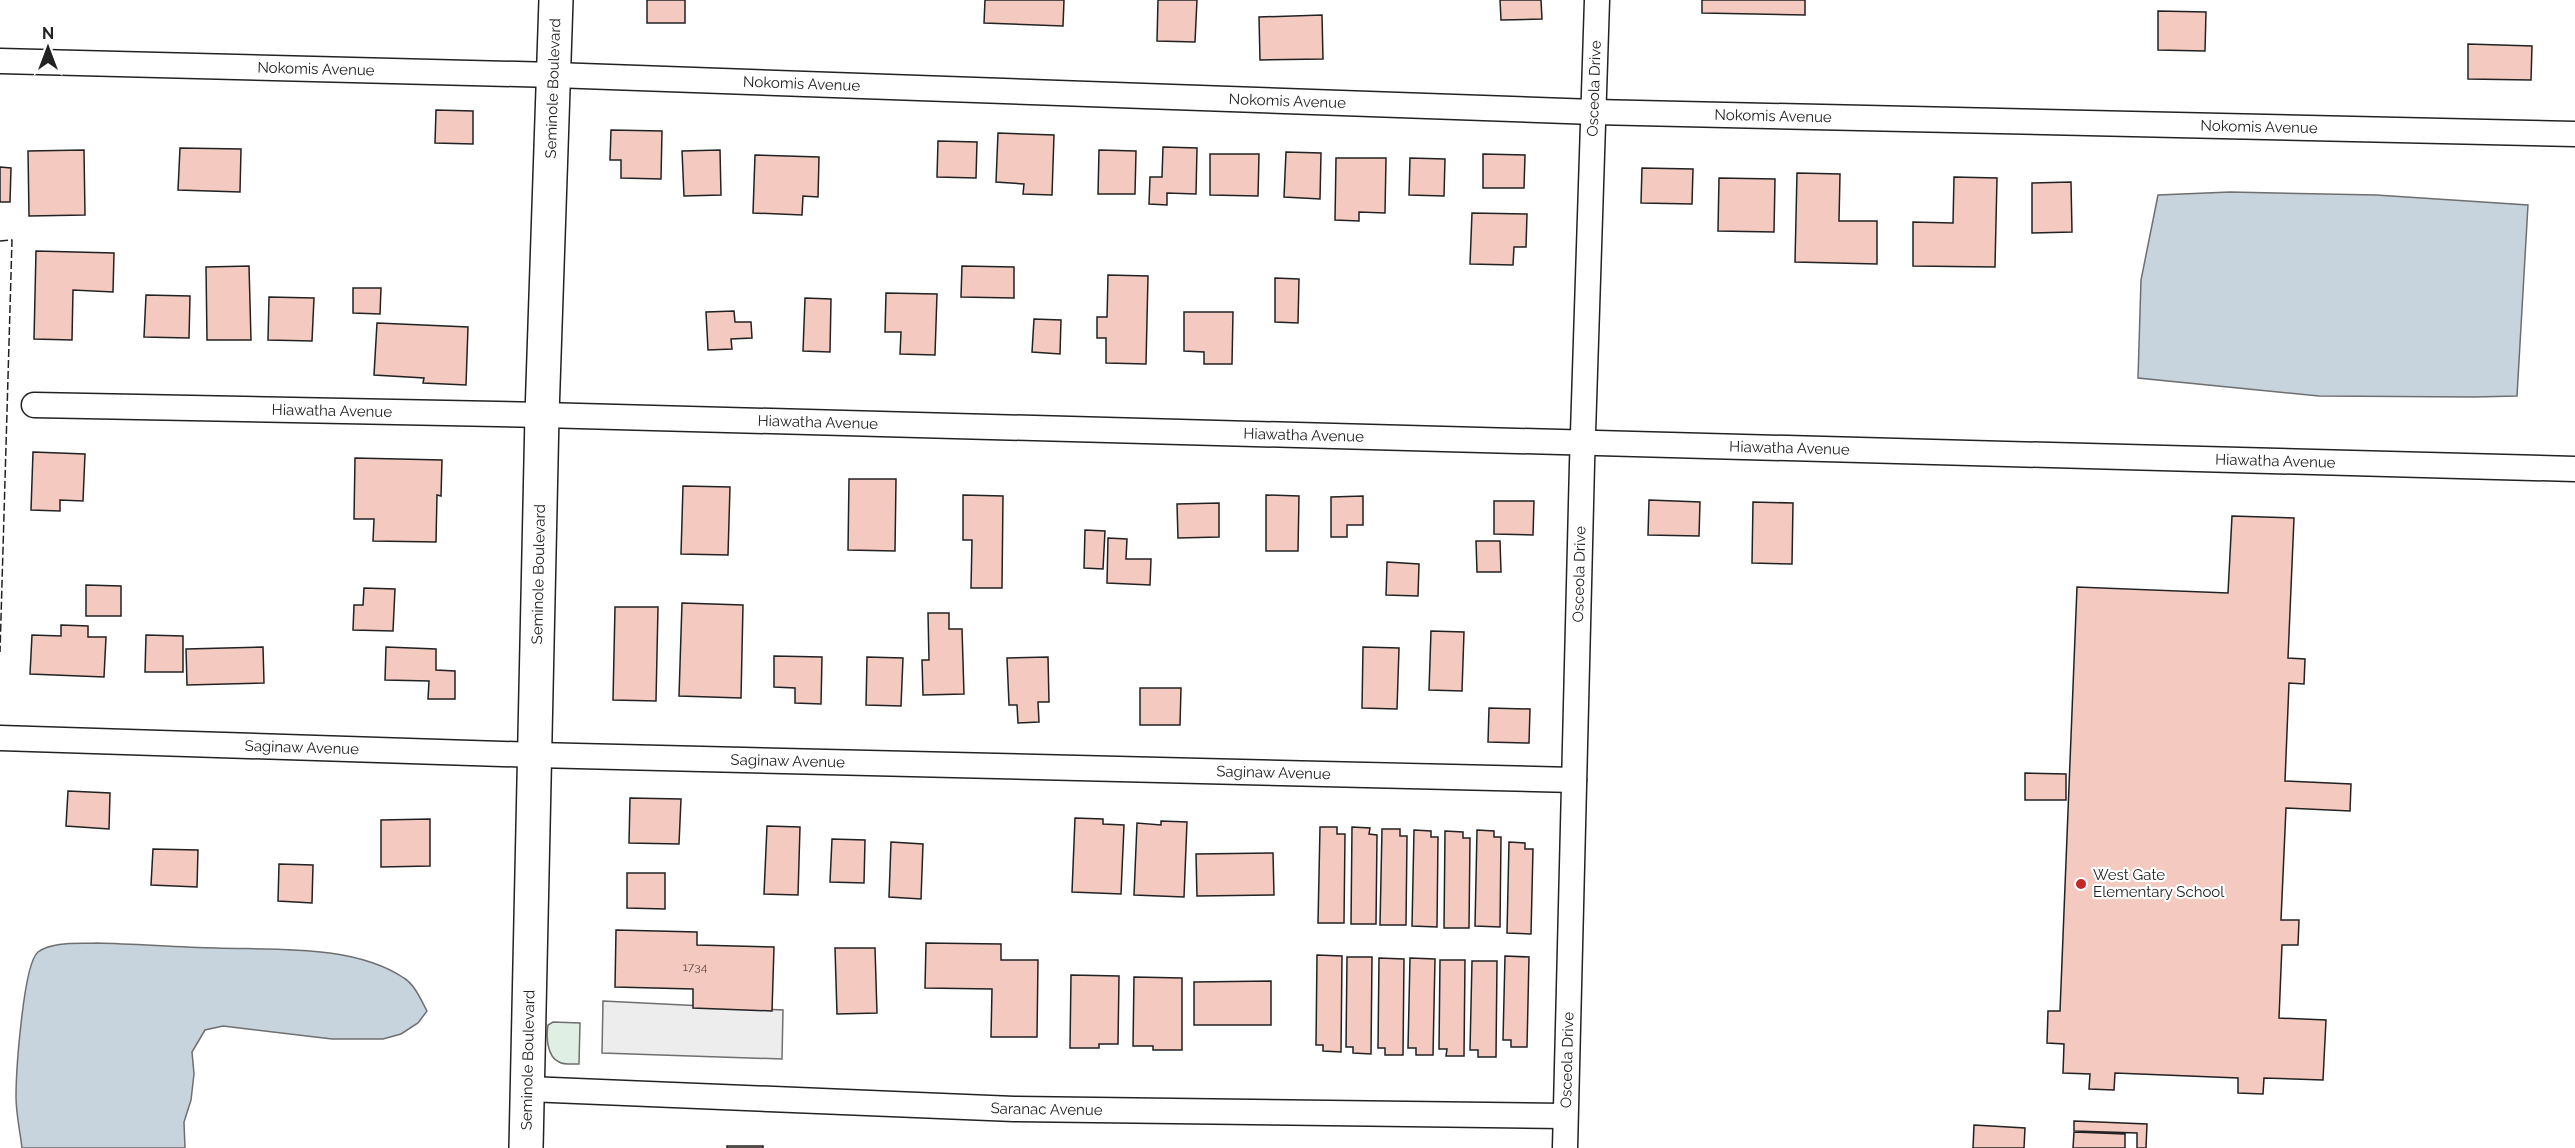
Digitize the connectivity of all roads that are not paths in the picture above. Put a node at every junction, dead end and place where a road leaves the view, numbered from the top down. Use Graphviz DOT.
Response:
graph roads {
  1 [pos="556,0"];
  2 [pos="1597,0"];
  3 [pos="0,61"];
  4 [pos="554,75"];
  5 [pos="1594,111"];
  6 [pos="2575,134"];
  7 [pos="34,405"];
  8 [pos="542,416"];
  9 [pos="1583,442"];
  10 [pos="2575,469"];
  11 [pos="0,738"];
  12 [pos="536,755"];
  13 [pos="1574,780"];
  14 [pos="528,1089"];
  15 [pos="1565,1116"];
  16 [pos="526,1148"];
  17 [pos="1565,1148"];
  1 -- 4 [label="street, Seminole Boulevard"];
  2 -- 5 [label="street, Osceola Drive"];
  3 -- 4 [label="street, Nokomis Avenue"];
  4 -- 5 [label="street, Nokomis Avenue"];
  4 -- 8 [label="street, Seminole Boulevard"];
  5 -- 6 [label="street, Nokomis Avenue"];
  5 -- 9 [label="street, Osceola Drive"];
  7 -- 8 [label="street, Hiawatha Avenue"];
  8 -- 9 [label="street, Hiawatha Avenue"];
  8 -- 12 [label="street, Seminole Boulevard"];
  9 -- 10 [label="street, Hiawatha Avenue"];
  9 -- 13 [label="street, Osceola Drive"];
  11 -- 12 [label="street, Saginaw Avenue"];
  12 -- 13 [label="street, Saginaw Avenue"];
  12 -- 14 [label="street, Seminole Boulevard"];
  13 -- 15 [label="street, Osceola Drive"];
  14 -- 15 [label="street, Saranac Avenue"];
  14 -- 16 [label="street, Seminole Boulevard"];
  15 -- 17 [label="street, Osceola Drive"];
}
